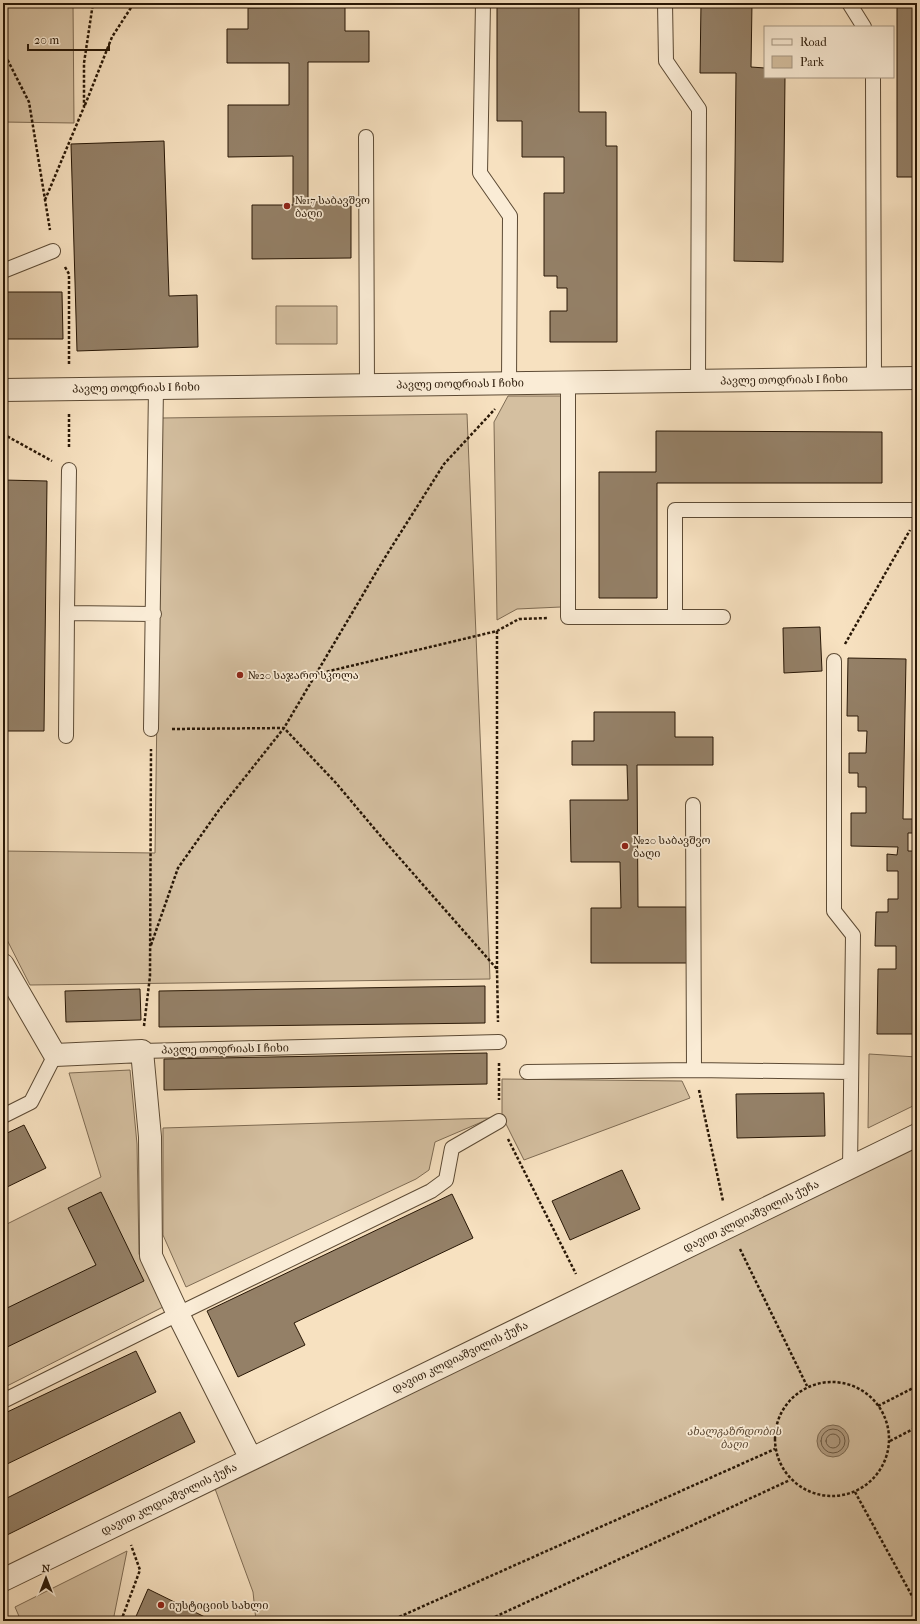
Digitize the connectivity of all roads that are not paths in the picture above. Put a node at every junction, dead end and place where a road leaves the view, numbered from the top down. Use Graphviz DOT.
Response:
graph roads {
  1 [pos="483,3"];
  2 [pos="665,3"];
  3 [pos="849,3"];
  4 [pos="863,26"];
  5 [pos="873,78"];
  6 [pos="366,137"];
  7 [pos="53,251"];
  8 [pos="3,271"];
  9 [pos="874,378"];
  10 [pos="917,378"];
  11 [pos="698,381"];
  12 [pos="568,382"];
  13 [pos="509,383"];
  14 [pos="367,385"];
  15 [pos="156,388"];
  16 [pos="3,390"];
  17 [pos="69,470"];
  18 [pos="917,510"];
  19 [pos="67,613"];
  20 [pos="154,614"];
  21 [pos="675,617"];
  22 [pos="723,617"];
  23 [pos="834,662"];
  24 [pos="151,729"];
  25 [pos="66,736"];
  26 [pos="693,805"];
  27 [pos="3,965"];
  28 [pos="499,1042"];
  29 [pos="142,1051"];
  30 [pos="55,1055"];
  31 [pos="694,1070"];
  32 [pos="527,1072"];
  33 [pos="851,1072"];
  34 [pos="3,1116"];
  35 [pos="499,1121"];
  36 [pos="917,1135"];
  37 [pos="850,1168"];
  38 [pos="178,1314"];
  39 [pos="3,1401"];
  40 [pos="251,1459"];
  41 [pos="3,1580"];
  1 -- 13 [label="lane"];
  2 -- 11 [label="lane"];
  3 -- 4 [label="lane"];
  5 -- 9 [label="lane"];
  6 -- 14 [label="lane"];
  7 -- 8 [label="lane"];
  9 -- 10 [label="street, პავლე თოდრიას I ჩიხი"];
  9 -- 11 [label="street, პავლე თოდრიას I ჩიხი"];
  11 -- 12 [label="street, პავლე თოდრიას I ჩიხი"];
  12 -- 13 [label="street, პავლე თოდრიას I ჩიხი"];
  12 -- 21 [label="lane"];
  13 -- 14 [label="street, პავლე თოდრიას I ჩიხი"];
  14 -- 15 [label="street, პავლე თოდრიას I ჩიხი"];
  15 -- 16 [label="street, პავლე თოდრიას I ჩიხი"];
  15 -- 20 [label="lane"];
  17 -- 19 [label="lane"];
  18 -- 21 [label="lane"];
  19 -- 20 [label="lane"];
  19 -- 25 [label="lane"];
  20 -- 24 [label="lane"];
  21 -- 22 [label="lane"];
  23 -- 33 [label="lane"];
  26 -- 31 [label="lane"];
  27 -- 30 [label="street"];
  28 -- 29 [label="lane, პავლე თოდრიას I ჩიხი"];
  29 -- 30 [label="street, პავლე თოდრიას I ჩიხი"];
  29 -- 38 [label="street"];
  30 -- 34 [label="lane"];
  31 -- 32 [label="lane"];
  31 -- 33 [label="lane"];
  33 -- 37 [label="lane"];
  35 -- 38 [label="lane"];
  36 -- 37 [label="street, დავით კლდიაშვილის ქუჩა"];
  37 -- 40 [label="street, დავით კლდიაშვილის ქუჩა"];
  38 -- 39 [label="lane"];
  38 -- 40 [label="street"];
  40 -- 41 [label="street, დავით კლდიაშვილის ქუჩა"];
}
